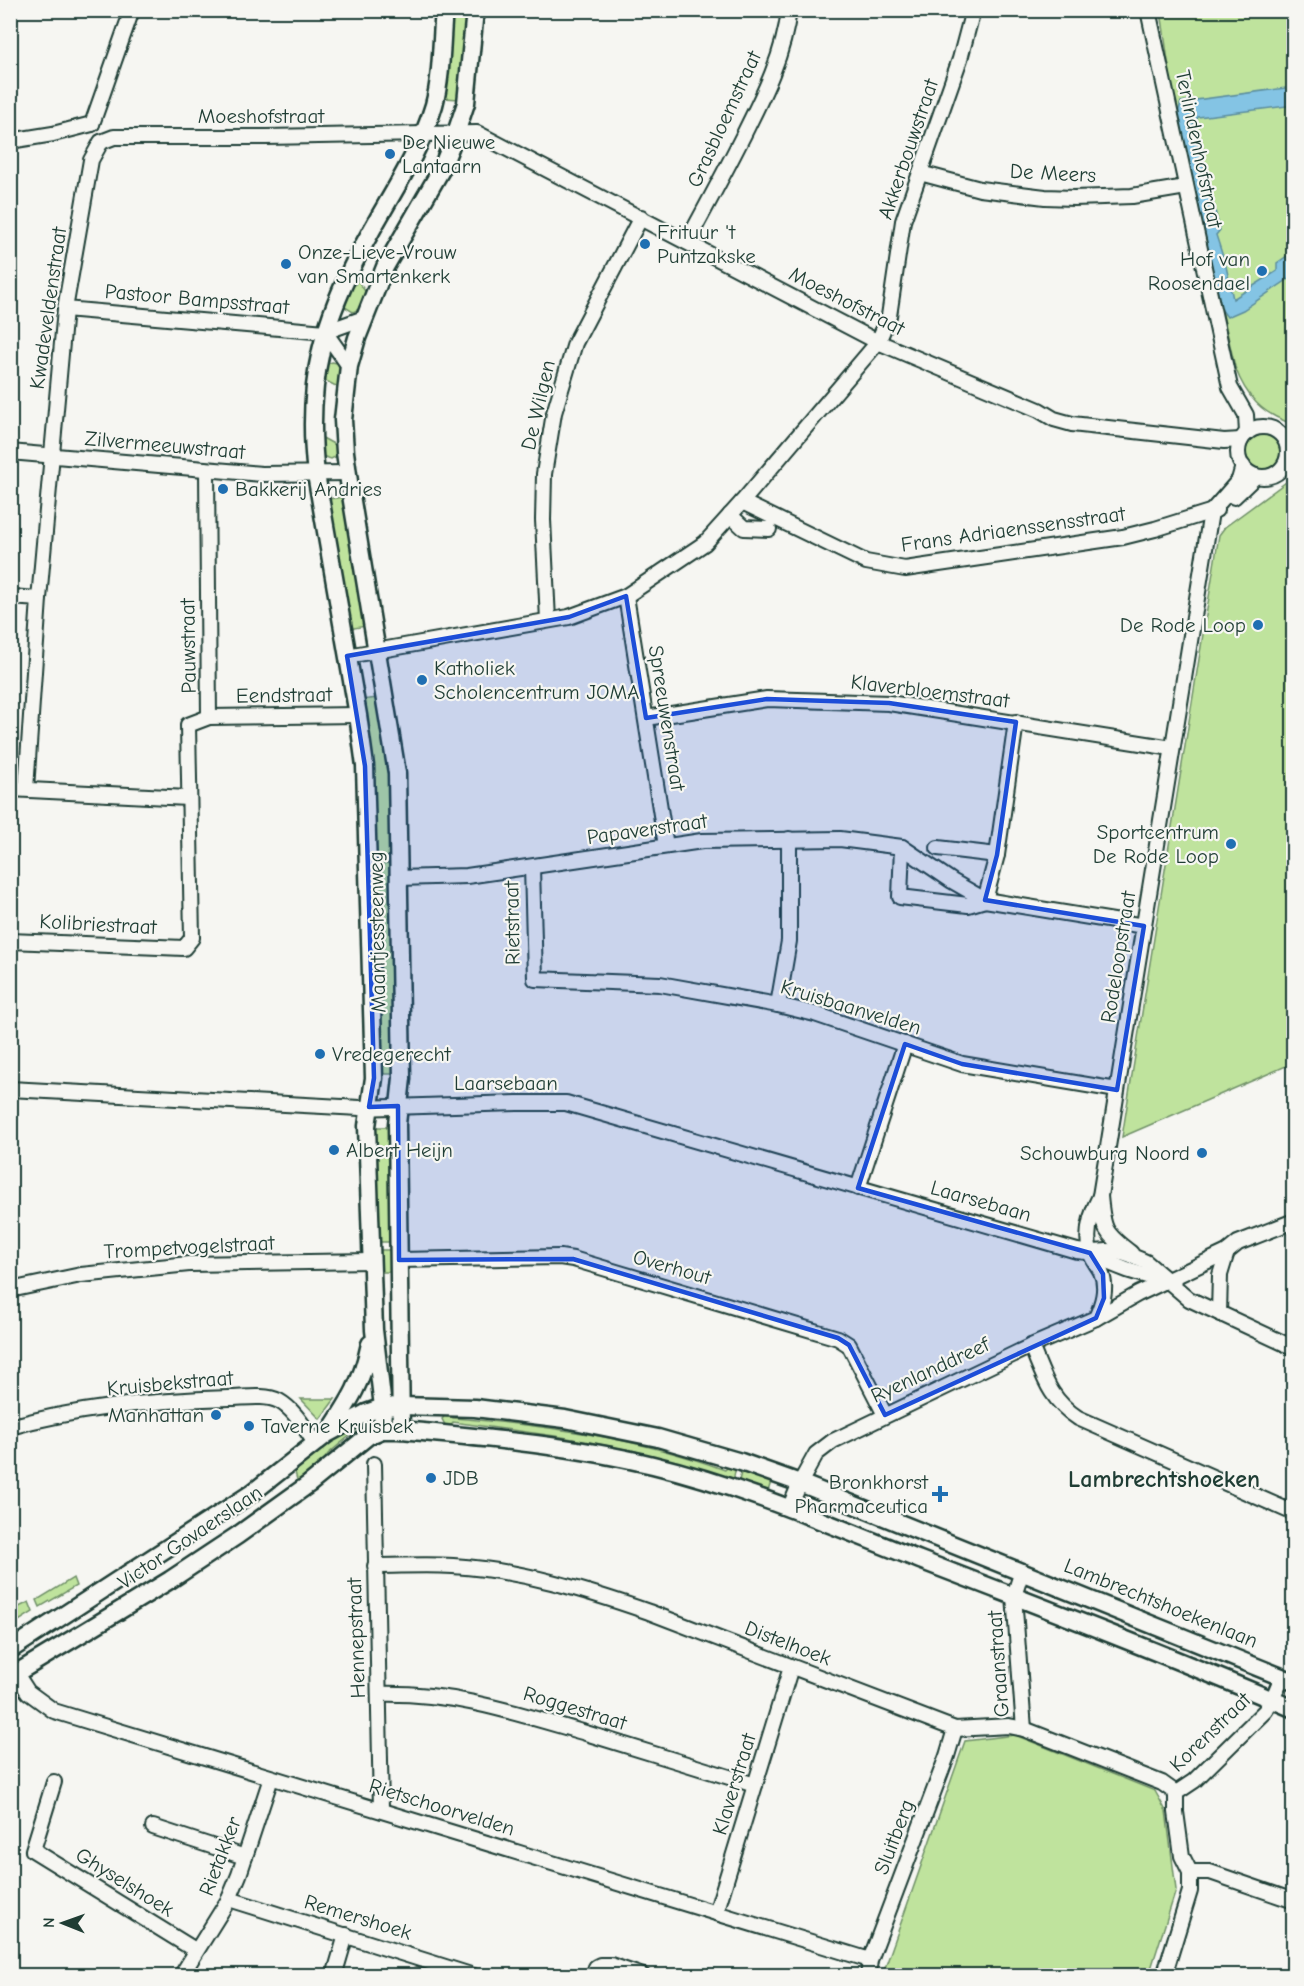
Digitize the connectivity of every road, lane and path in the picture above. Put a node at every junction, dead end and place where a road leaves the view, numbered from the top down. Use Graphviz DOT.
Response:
graph roads {
  1 [pos="132,10"];
  2 [pos="444,10"];
  3 [pos="475,10"];
  4 [pos="789,10"];
  5 [pos="973,10"];
  6 [pos="1148,10"];
  7 [pos="92,124"];
  8 [pos="456,133"];
  9 [pos="423,135"];
  10 [pos="10,141"];
  11 [pos="101,142"];
  12 [pos="920,172"];
  13 [pos="1186,187"];
  14 [pos="641,217"];
  15 [pos="687,242"];
  16 [pos="65,309"];
  17 [pos="364,318"];
  18 [pos="325,332"];
  19 [pos="878,342"];
  20 [pos="349,366"];
  21 [pos="1244,437"];
  22 [pos="1291,447"];
  23 [pos="10,452"];
  24 [pos="51,456"];
  25 [pos="1243,466"];
  26 [pos="207,471"];
  27 [pos="348,473"];
  28 [pos="316,474"];
  29 [pos="1256,476"];
  30 [pos="742,502"];
  31 [pos="1211,512"];
  32 [pos="730,515"];
  33 [pos="769,529"];
  34 [pos="626,596"];
  35 [pos="10,597"];
  36 [pos="39,599"];
  37 [pos="548,620"];
  38 [pos="378,650"];
  39 [pos="347,656"];
  40 [pos="358,715"];
  41 [pos="209,717"];
  42 [pos="646,718"];
  43 [pos="1016,722"];
  44 [pos="1173,748"];
  45 [pos="10,789"];
  46 [pos="26,789"];
  47 [pos="188,798"];
  48 [pos="789,838"];
  49 [pos="666,846"];
  50 [pos="902,847"];
  51 [pos="938,848"];
  52 [pos="997,855"];
  53 [pos="532,867"];
  54 [pos="399,878"];
  55 [pos="985,900"];
  56 [pos="1144,926"];
  57 [pos="10,941"];
  58 [pos="184,948"];
  59 [pos="535,979"];
  60 [pos="778,1005"];
  61 [pos="905,1044"];
  62 [pos="10,1089"];
  63 [pos="1117,1090"];
  64 [pos="398,1106"];
  65 [pos="369,1107"];
  66 [pos="858,1188"];
  67 [pos="1100,1196"];
  68 [pos="1293,1221"];
  69 [pos="1103,1224"];
  70 [pos="1227,1252"];
  71 [pos="1090,1253"];
  72 [pos="1138,1258"];
  73 [pos="371,1260"];
  74 [pos="399,1260"];
  75 [pos="1167,1280"];
  76 [pos="10,1290"];
  77 [pos="1219,1313"];
  78 [pos="1096,1318"];
  79 [pos="374,1330"];
  80 [pos="1031,1346"];
  81 [pos="1293,1348"];
  82 [pos="401,1406"];
  83 [pos="383,1407"];
  84 [pos="885,1415"];
  85 [pos="10,1427"];
  86 [pos="382,1430"];
  87 [pos="401,1430"];
  88 [pos="321,1438"];
  89 [pos="374,1464"];
  90 [pos="800,1483"];
  91 [pos="789,1509"];
  92 [pos="1293,1513"];
  93 [pos="375,1566"];
  94 [pos="1022,1571"];
  95 [pos="1014,1596"];
  96 [pos="10,1650"];
  97 [pos="791,1667"];
  98 [pos="13,1672"];
  99 [pos="1288,1679"];
  100 [pos="379,1694"];
  101 [pos="1272,1700"];
  102 [pos="1293,1709"];
  103 [pos="1024,1729"];
  104 [pos="955,1730"];
  105 [pos="270,1778"];
  106 [pos="54,1782"];
  107 [pos="755,1785"];
  108 [pos="1176,1793"];
  109 [pos="381,1809"];
  110 [pos="153,1827"];
  111 [pos="245,1857"];
  112 [pos="1190,1872"];
  113 [pos="229,1899"];
  114 [pos="1293,1901"];
  115 [pos="716,1913"];
  116 [pos="346,1935"];
  117 [pos="195,1950"];
  118 [pos="870,1960"];
  119 [pos="470,1975"];
  120 [pos="181,1976"];
  121 [pos="334,1976"];
  122 [pos="593,1976"];
  123 [pos="643,1976"];
  124 [pos="868,1976"];
  125 [pos="1164,1976"];
  1 -- 7 [label="street"];
  2 -- 9 [label="street, Maantjessteenweg"];
  3 -- 8 [label="street, Maantjessteenweg"];
  4 -- 15 [label="street, Grasbloemstraat"];
  5 -- 12 [label="street, Akkerbouwstraat"];
  6 -- 13 [label="street, Terlindenhofstraat"];
  7 -- 10 [label="street"];
  7 -- 11 [label="street"];
  8 -- 9 [label="street"];
  8 -- 14 [label="street, Moeshofstraat"];
  8 -- 17 [label="street, Maantjessteenweg"];
  9 -- 11 [label="street, Moeshofstraat"];
  9 -- 18 [label="street, Maantjessteenweg"];
  11 -- 16 [label="street, Kwadeveldenstraat"];
  12 -- 13 [label="street, De Meers"];
  12 -- 19 [label="street, Akkerbouwstraat"];
  13 -- 21 [label="street, Terlindenhofstraat"];
  14 -- 15 [label="street, Moeshofstraat"];
  14 -- 37 [label="street, De Wilgen"];
  15 -- 19 [label="street, Moeshofstraat"];
  16 -- 18 [label="street, Pastoor Bampsstraat"];
  16 -- 24 [label="street, Kwadeveldenstraat"];
  17 -- 18 [label="street, Pastoor Bampsstraat"];
  17 -- 20 [label="street, Maantjessteenweg"];
  18 -- 20 [label="street"];
  18 -- 28 [label="street, Maantjessteenweg"];
  19 -- 21 [label="street, Moeshofstraat"];
  19 -- 30 [label="street, Akkerbouwstraat"];
  20 -- 27 [label="street, Maantjessteenweg"];
  21 -- 22 [label="street"];
  21 -- 25 [label="street"];
  22 -- 29 [label="street"];
  23 -- 24 [label="street, Zilvermeeuwstraat"];
  24 -- 26 [label="street, Zilvermeeuwstraat"];
  24 -- 36 [label="street, Kwadeveldenstraat"];
  25 -- 29 [label="street"];
  25 -- 31 [label="street"];
  26 -- 28 [label="street, Zilvermeeuwstraat"];
  26 -- 41 [label="street, Pauwstraat"];
  27 -- 28 [label="street"];
  27 -- 38 [label="street, Maantjessteenweg"];
  28 -- 39 [label="street, Maantjessteenweg"];
  29 -- 31 [label="street, Frans Adriaenssensstraat"];
  30 -- 31 [label="street, Frans Adriaenssensstraat"];
  30 -- 32 [label="street"];
  31 -- 44 [label="street, Rodeloopstraat"];
  32 -- 33 [label="street"];
  32 -- 34 [label="street"];
  34 -- 37 [label="street"];
  34 -- 42 [label="street, Spreeuwenstraat"];
  35 -- 36 [label="street"];
  36 -- 46 [label="street, Kwadeveldenstraat"];
  37 -- 38 [label="street"];
  38 -- 39 [label="street"];
  38 -- 54 [label="street, Maantjessteenweg"];
  39 -- 40 [label="street, Maantjessteenweg"];
  40 -- 41 [label="street, Eendstraat"];
  40 -- 65 [label="street, Maantjessteenweg"];
  41 -- 47 [label="street, Pauwstraat"];
  42 -- 43 [label="street, Klaverbloemstraat"];
  42 -- 49 [label="street, Spreeuwenstraat"];
  43 -- 44 [label="street, Klaverbloemstraat"];
  43 -- 52 [label="street"];
  44 -- 56 [label="street, Rodeloopstraat"];
  45 -- 46 [label="street"];
  46 -- 47 [label="street"];
  47 -- 58 [label="street, Pauwstraat"];
  48 -- 49 [label="street, Papaverstraat"];
  48 -- 50 [label="street, Papaverstraat"];
  48 -- 60 [label="street"];
  49 -- 53 [label="street, Papaverstraat"];
  50 -- 55 [label="street"];
  50 -- 55 [label="street"];
  51 -- 52 [label="street"];
  52 -- 55 [label="street"];
  53 -- 54 [label="street, Papaverstraat"];
  53 -- 59 [label="street, Rietstraat"];
  54 -- 64 [label="street, Maantjessteenweg"];
  55 -- 56 [label="street"];
  56 -- 63 [label="street, Rodeloopstraat"];
  57 -- 58 [label="street, Kolibriestraat"];
  59 -- 60 [label="street, Kruisbaanvelden"];
  60 -- 61 [label="street, Kruisbaanvelden"];
  61 -- 63 [label="street, Kruisbaanvelden"];
  61 -- 66 [label="street"];
  62 -- 65 [label="street, Laarsebaan"];
  63 -- 67 [label="street, Rodeloopstraat"];
  64 -- 65 [label="street, Laarsebaan"];
  64 -- 66 [label="street, Laarsebaan"];
  64 -- 74 [label="street, Maantjessteenweg"];
  65 -- 73 [label="street, Maantjessteenweg"];
  66 -- 71 [label="street, Laarsebaan"];
  67 -- 69 [label="street, Rodeloopstraat"];
  67 -- 71 [label="street, Rodeloopstraat"];
  68 -- 70 [label="street, Ryenlanddreef"];
  69 -- 71 [label="street, Rodeloopstraat"];
  69 -- 72 [label="street"];
  70 -- 75 [label="street, Ryenlanddreef"];
  70 -- 77 [label="street"];
  71 -- 72 [label="street, Laarsebaan"];
  71 -- 75 [label="street, Laarsebaan"];
  71 -- 78 [label="street"];
  72 -- 75 [label="street, Laarsebaan"];
  73 -- 76 [label="street, Trompetvogelstraat"];
  73 -- 79 [label="street, Maantjessteenweg"];
  74 -- 82 [label="street, Maantjessteenweg"];
  74 -- 84 [label="street, Overhout"];
  75 -- 77 [label="street, Laarsebaan"];
  75 -- 78 [label="street, Ryenlanddreef"];
  77 -- 81 [label="street, Laarsebaan"];
  78 -- 80 [label="street, Ryenlanddreef"];
  79 -- 83 [label="street, Maantjessteenweg"];
  79 -- 88 [label="street, Victor Govaerslaan"];
  80 -- 84 [label="street, Ryenlanddreef"];
  80 -- 92 [label="street"];
  82 -- 83 [label="street, Lambrechtshoekenlaan"];
  82 -- 87 [label="street, Maantjessteenweg"];
  82 -- 90 [label="street, Lambrechtshoekenlaan"];
  83 -- 86 [label="street, Maantjessteenweg"];
  83 -- 88 [label="street, Victor Govaerslaan"];
  84 -- 90 [label="street, Ryenlanddreef"];
  85 -- 88 [label="street, Kruisbekstraat"];
  86 -- 87 [label="street"];
  86 -- 98 [label="street, Victor Govaerslaan"];
  87 -- 91 [label="street"];
  88 -- 96 [label="street, Victor Govaerslaan"];
  89 -- 93 [label="street, Hennepstraat"];
  90 -- 91 [label="street"];
  90 -- 94 [label="street, Lambrechtshoekenlaan"];
  91 -- 95 [label="street"];
  93 -- 97 [label="street, Distelhoek"];
  93 -- 100 [label="street, Hennepstraat"];
  94 -- 95 [label="street"];
  94 -- 99 [label="street, Lambrechtshoekenlaan"];
  95 -- 101 [label="street"];
  95 -- 103 [label="street, Graanstraat"];
  97 -- 104 [label="street, Distelhoek"];
  97 -- 107 [label="street, Klaverstraat"];
  98 -- 105 [label="street, Rietschoorvelden"];
  99 -- 101 [label="street, Lambrechtshoekenlaan"];
  100 -- 107 [label="street, Roggestraat"];
  100 -- 109 [label="street, Hennepstraat"];
  101 -- 102 [label="street"];
  101 -- 108 [label="street, Korenstraat"];
  103 -- 104 [label="street, Distelhoek"];
  103 -- 108 [label="street, Distelhoek"];
  104 -- 118 [label="street, Sluitberg"];
  105 -- 109 [label="street, Rietschoorvelden"];
  105 -- 111 [label="street, Rietakker"];
  106 -- 117 [label="street, Ghyselshoek"];
  107 -- 115 [label="street, Klaverstraat"];
  108 -- 112 [label="street"];
  109 -- 115 [label="street, Rietschoorvelden"];
  110 -- 111 [label="street"];
  111 -- 113 [label="street, Rietakker"];
  112 -- 114 [label="street"];
  112 -- 125 [label="street"];
  113 -- 116 [label="street, Remershoek"];
  113 -- 117 [label="street, Rietakker"];
  115 -- 118 [label="street, Rietschoorvelden"];
  116 -- 119 [label="street, Remershoek"];
  116 -- 121 [label="street"];
  117 -- 120 [label="street, Rietakker"];
  118 -- 124 [label="street, Sluitberg"];
  122 -- 123 [label="street"];
}
